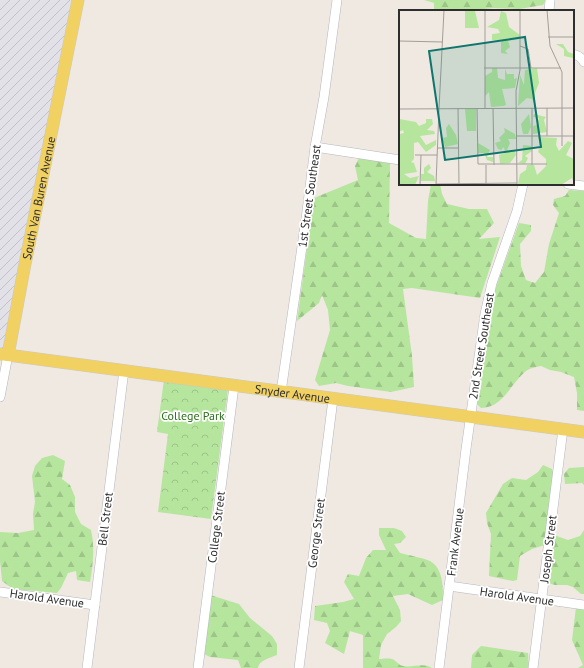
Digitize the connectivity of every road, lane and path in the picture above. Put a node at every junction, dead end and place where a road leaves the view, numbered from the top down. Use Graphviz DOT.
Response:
graph roads {
  1 [pos="78,0"];
  2 [pos="337,0"];
  3 [pos="550,0"];
  4 [pos="549,10"];
  5 [pos="574,54"];
  6 [pos="584,62"];
  7 [pos="315,147"];
  8 [pos="399,160"];
  9 [pos="524,185"];
  10 [pos="574,185"];
  11 [pos="584,186"];
  12 [pos="4,354"];
  13 [pos="124,370"];
  14 [pos="234,386"];
  15 [pos="281,392"];
  16 [pos="0,397"];
  17 [pos="333,399"];
  18 [pos="470,417"];
  19 [pos="563,429"];
  20 [pos="584,432"];
  21 [pos="449,586"];
  22 [pos="0,592"];
  23 [pos="542,599"];
  24 [pos="94,605"];
  25 [pos="584,605"];
  26 [pos="86,668"];
  27 [pos="198,668"];
  28 [pos="299,668"];
  29 [pos="439,668"];
  30 [pos="533,668"];
  1 -- 12 [label="main road, South Van Buren Avenue"];
  2 -- 7 [label="street, 1st Street Southeast"];
  3 -- 4 [label="street"];
  5 -- 6 [label="street"];
  7 -- 8 [label="street"];
  7 -- 15 [label="street, 1st Street Southeast"];
  9 -- 18 [label="street, 2nd Street Southeast"];
  10 -- 11 [label="street"];
  12 -- 13 [label="main road, Snyder Avenue"];
  12 -- 16 [label="street, South Van Buren Avenue"];
  13 -- 14 [label="main road, Snyder Avenue"];
  13 -- 24 [label="street, Bell Street"];
  14 -- 15 [label="main road, Snyder Avenue"];
  14 -- 27 [label="street, College Street"];
  15 -- 17 [label="main road, Snyder Avenue"];
  17 -- 18 [label="main road, Snyder Avenue"];
  17 -- 28 [label="street, George Street"];
  18 -- 19 [label="main road, Snyder Avenue"];
  18 -- 21 [label="street, Frank Avenue"];
  19 -- 20 [label="main road, Snyder Avenue"];
  19 -- 23 [label="street, Joseph Street"];
  21 -- 23 [label="street, Harold Avenue"];
  21 -- 29 [label="street, Frank Avenue"];
  22 -- 24 [label="street, Harold Avenue"];
  23 -- 25 [label="street, Harold Avenue"];
  23 -- 30 [label="street, Joseph Street"];
  24 -- 26 [label="street, Bell Street"];
}
